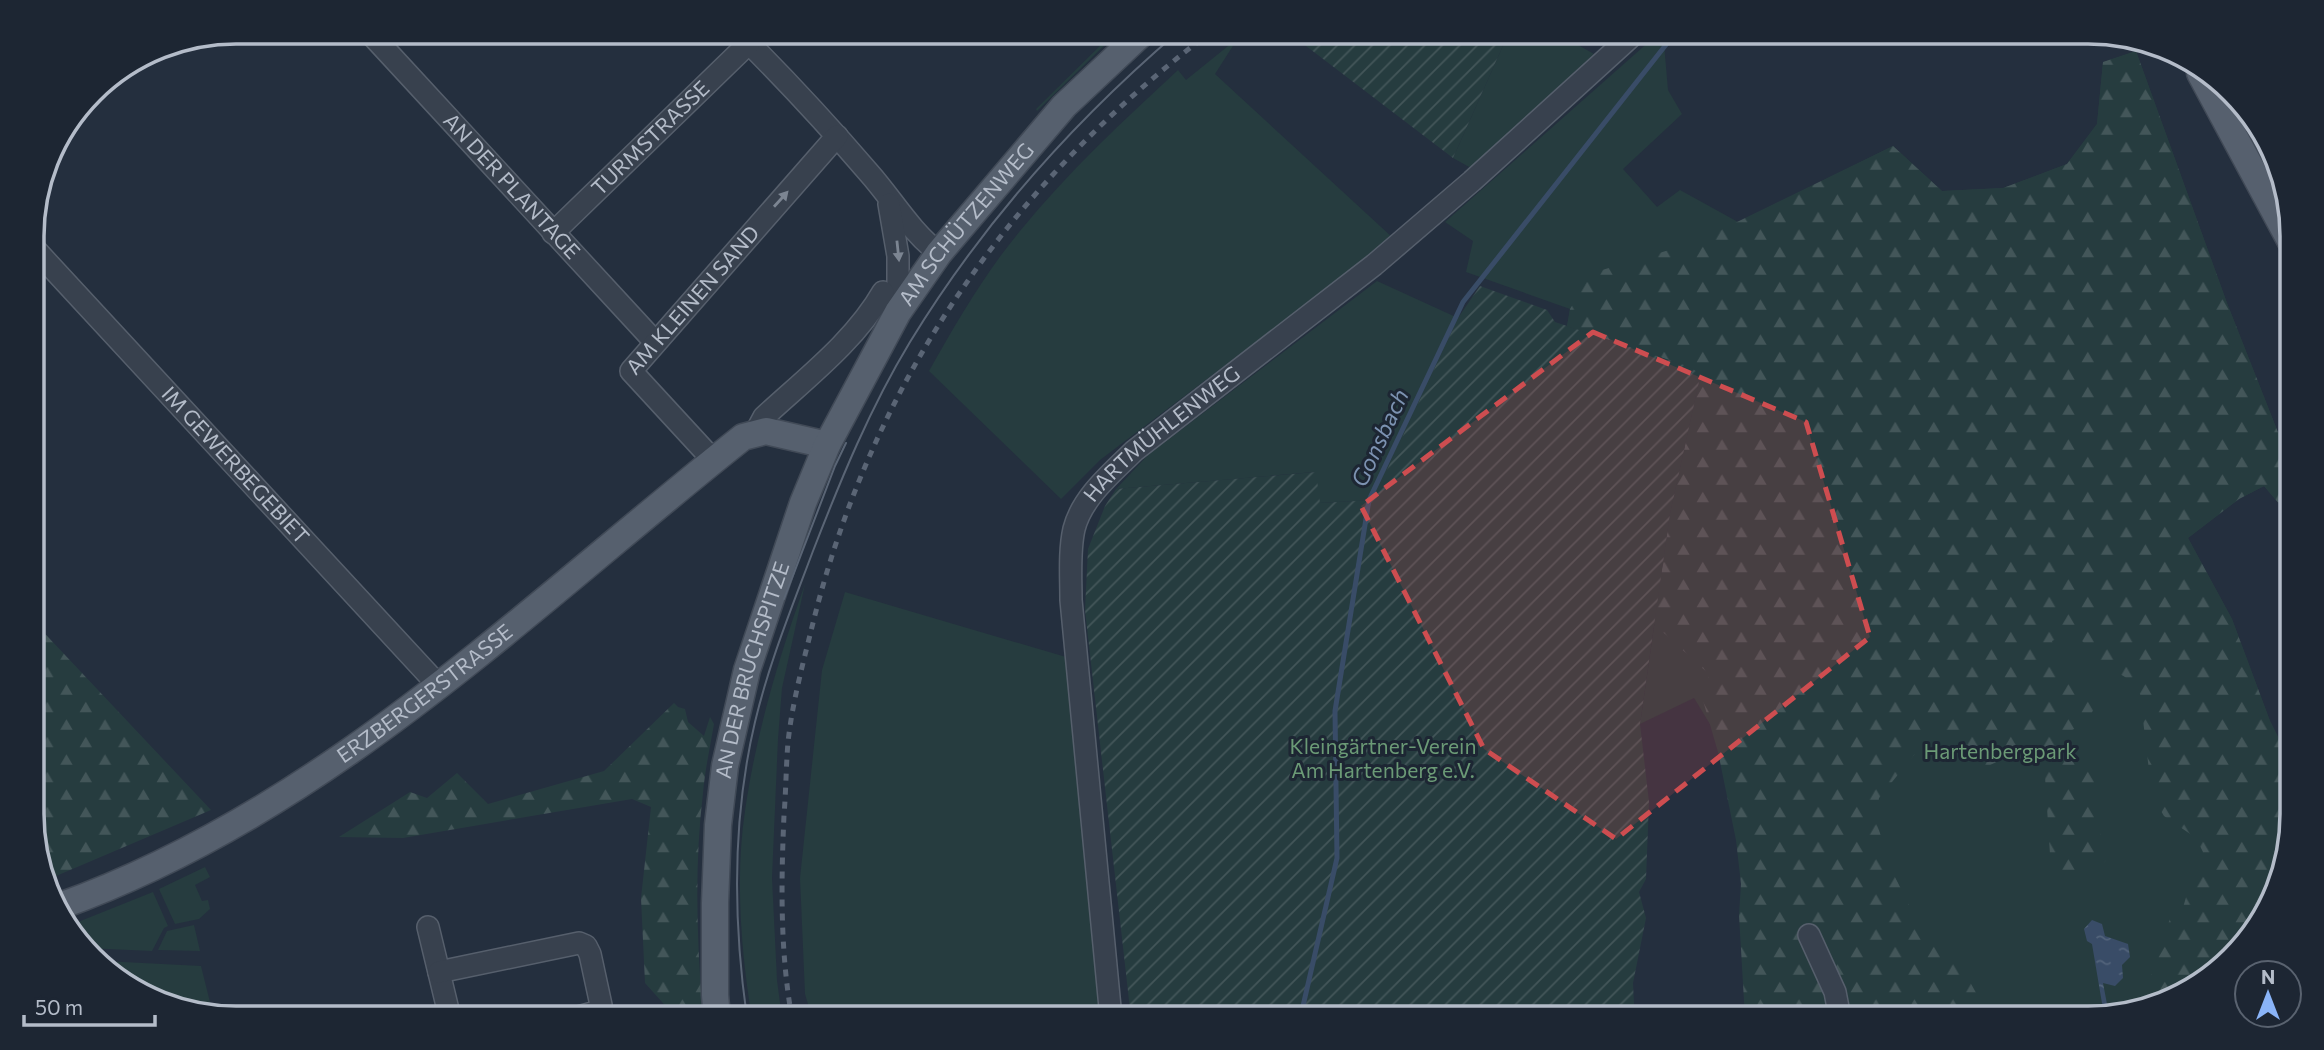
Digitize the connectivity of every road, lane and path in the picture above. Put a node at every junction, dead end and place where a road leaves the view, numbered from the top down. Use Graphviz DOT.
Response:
graph roads {
  1 [pos="380,44"];
  2 [pos="736,44"];
  3 [pos="750,44"];
  4 [pos="1130,44"];
  5 [pos="1623,44"];
  6 [pos="2207,85"];
  7 [pos="836,136"];
  8 [pos="886,192"];
  9 [pos="2279,220"];
  10 [pos="553,233"];
  11 [pos="939,253"];
  12 [pos="44,259"];
  13 [pos="890,302"];
  14 [pos="655,342"];
  15 [pos="756,432"];
  16 [pos="827,445"];
  17 [pos="713,460"];
  18 [pos="439,686"];
  19 [pos="67,903"];
  20 [pos="715,903"];
  21 [pos="428,927"];
  22 [pos="1809,935"];
  23 [pos="439,972"];
  24 [pos="447,1006"];
  25 [pos="600,1006"];
  26 [pos="716,1006"];
  27 [pos="728,1006"];
  28 [pos="1110,1006"];
  29 [pos="1838,1006"];
  1 -- 10 [label="street, AN DER PLANTAGE"];
  2 -- 10 [label="street, TURMSTRASSE"];
  3 -- 7 [label="street, TURMSTRASSE"];
  4 -- 11 [label="main road, AM SCHÜTZENWEG"];
  5 -- 28 [label="street, HARTMÜHLENWEG"];
  6 -- 9 [label="main road"];
  7 -- 8 [label="street, TURMSTRASSE"];
  14 -- 7 [label="street, AM KLEINEN SAND, one-way"];
  8 -- 11 [label="street, TURMSTRASSE"];
  8 -- 13 [label="street, one-way"];
  10 -- 14 [label="street, AN DER PLANTAGE"];
  11 -- 13 [label="main road, AM SCHÜTZENWEG"];
  12 -- 18 [label="street, IM GEWERBEGEBIET"];
  13 -- 15 [label="street, ERZBERGERSTRASSE"];
  13 -- 16 [label="main road, AM SCHÜTZENWEG"];
  14 -- 17 [label="street, AM KLEINEN SAND"];
  15 -- 16 [label="main road"];
  15 -- 17 [label="main road, ERZBERGERSTRASSE"];
  16 -- 20 [label="main road, AN DER BRUCHSPITZE"];
  17 -- 18 [label="main road, ERZBERGERSTRASSE"];
  18 -- 19 [label="main road, ERZBERGERSTRASSE"];
  20 -- 26 [label="main road, AN DER BRUCHSPITZE"];
  20 -- 27 [label="main road, AN DER BRUCHSPITZE"];
  21 -- 23 [label="street"];
  22 -- 29 [label="street"];
  23 -- 24 [label="street"];
  23 -- 25 [label="street"];
}
